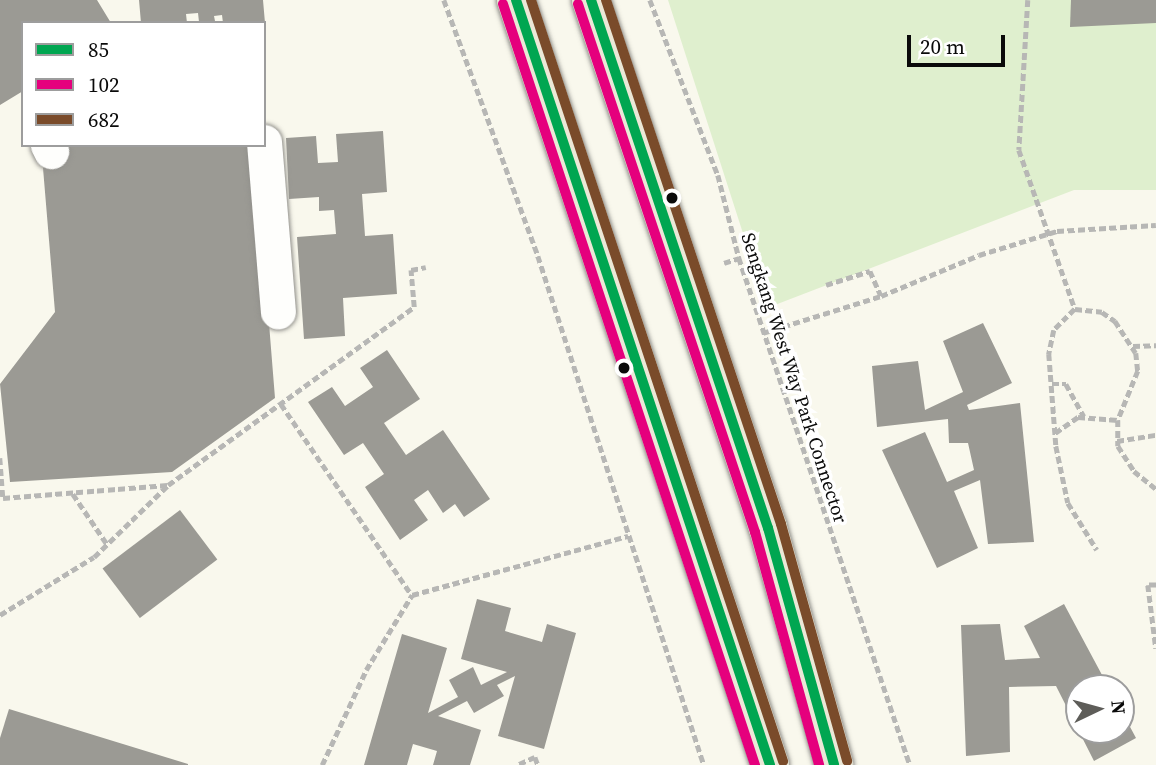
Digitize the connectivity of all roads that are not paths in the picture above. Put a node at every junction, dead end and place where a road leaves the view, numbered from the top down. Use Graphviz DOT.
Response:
graph roads {
  1 [pos="516,0"];
  2 [pos="591,0"];
  3 [pos="264,147"];
  4 [pos="278,311"];
  5 [pos="769,765"];
  6 [pos="834,765"];
  1 -- 5 [label="main road"];
  2 -- 6 [label="main road"];
  3 -- 4 [label="lane"];
}
